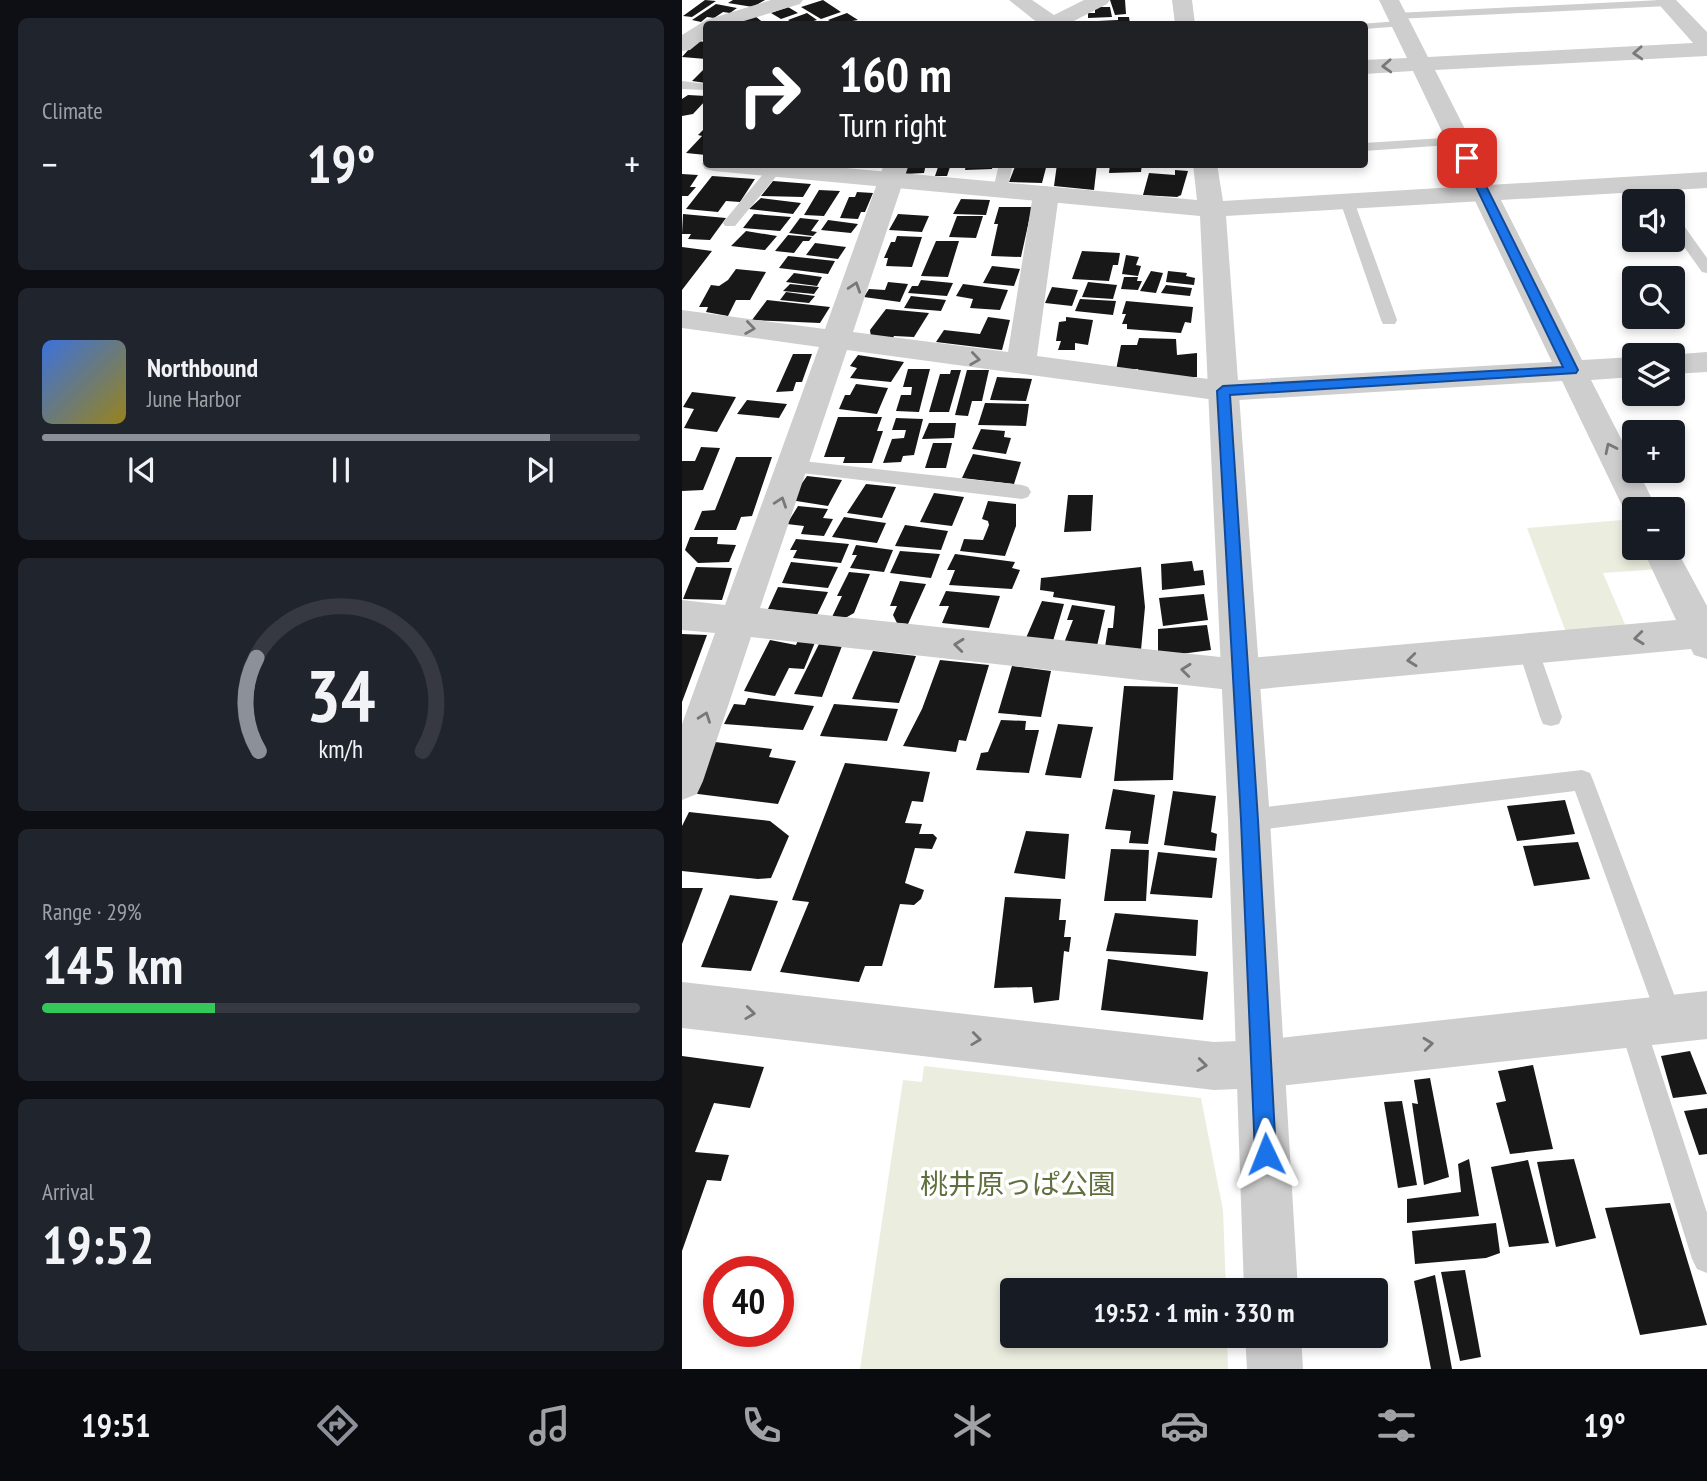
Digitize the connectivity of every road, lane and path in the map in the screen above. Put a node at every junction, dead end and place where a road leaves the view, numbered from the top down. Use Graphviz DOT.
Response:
graph roads {
  1 [pos="793,0"];
  2 [pos="1019,0"];
  3 [pos="1100,0"];
  4 [pos="1182,0"];
  5 [pos="1667,1"];
  6 [pos="1508,5"];
  7 [pos="1395,13"];
  8 [pos="720,21"];
  9 [pos="1049,21"];
  10 [pos="1059,21"];
  11 [pos="1185,21"];
  12 [pos="1368,24"];
  13 [pos="702,26"];
  14 [pos="682,46"];
  15 [pos="1706,47"];
  16 [pos="1421,64"];
  17 [pos="1368,67"];
  18 [pos="682,85"];
  19 [pos="703,87"];
  20 [pos="1459,141"];
  21 [pos="1368,147"];
  22 [pos="751,168"];
  23 [pos="1005,168"];
  24 [pos="1206,168"];
  25 [pos="774,170"];
  26 [pos="894,172"];
  27 [pos="1706,180"];
  28 [pos="1667,189"];
  29 [pos="1000,190"];
  30 [pos="1622,192"];
  31 [pos="1484,193"];
  32 [pos="1046,194"];
  33 [pos="1347,201"];
  34 [pos="1212,209"];
  35 [pos="730,223"];
  36 [pos="1685,238"];
  37 [pos="1706,269"];
  38 [pos="682,318"];
  39 [pos="1389,320"];
  40 [pos="838,340"];
  41 [pos="1706,362"];
  42 [pos="1685,363"];
  43 [pos="1022,366"];
  44 [pos="1622,368"];
  45 [pos="1572,370"];
  46 [pos="1223,391"];
  47 [pos="793,467"];
  48 [pos="1022,492"];
  49 [pos="1634,497"];
  50 [pos="1665,560"];
  51 [pos="682,615"];
  52 [pos="739,622"];
  53 [pos="1705,636"];
  54 [pos="1528,649"];
  55 [pos="1239,675"];
  56 [pos="1551,717"];
  57 [pos="682,781"];
  58 [pos="1249,820"];
  59 [pos="682,1005"];
  60 [pos="1669,1018"];
  61 [pos="1262,1064"];
  62 [pos="1706,1259"];
  63 [pos="1271,1278"];
  64 [pos="1274,1348"];
  65 [pos="1275,1369"];
  1 -- 8 [label="street"];
  2 -- 9 [label="street"];
  3 -- 10 [label="street"];
  4 -- 11 [label="street"];
  5 -- 6 [label="lane"];
  5 -- 15 [label="street"];
  6 -- 7 [label="lane"];
  7 -- 12 [label="lane"];
  7 -- 16 [label="street"];
  13 -- 14 [label="street"];
  15 -- 16 [label="street, one-way"];
  16 -- 17 [label="street, one-way"];
  16 -- 20 [label="street"];
  18 -- 19 [label="lane"];
  20 -- 21 [label="lane"];
  20 -- 31 [label="street"];
  22 -- 25 [label="street"];
  23 -- 29 [label="lane"];
  24 -- 34 [label="street"];
  25 -- 26 [label="street"];
  25 -- 35 [label="lane"];
  26 -- 29 [label="street"];
  40 -- 26 [label="street, one-way"];
  27 -- 28 [label="street"];
  29 -- 32 [label="street"];
  30 -- 31 [label="street"];
  31 -- 33 [label="street"];
  31 -- 45 [label="street"];
  32 -- 34 [label="street"];
  32 -- 43 [label="street"];
  33 -- 34 [label="street"];
  33 -- 39 [label="lane"];
  34 -- 46 [label="street"];
  36 -- 37 [label="lane"];
  38 -- 40 [label="street, one-way"];
  40 -- 43 [label="street, one-way"];
  40 -- 47 [label="street"];
  41 -- 42 [label="street"];
  43 -- 46 [label="street"];
  44 -- 45 [label="street"];
  45 -- 46 [label="street"];
  49 -- 45 [label="street, one-way"];
  46 -- 55 [label="street"];
  47 -- 48 [label="lane"];
  52 -- 47 [label="street, one-way"];
  50 -- 53 [label="street"];
  51 -- 52 [label="street"];
  55 -- 52 [label="street, one-way"];
  57 -- 52 [label="street, one-way"];
  53 -- 54 [label="street, one-way"];
  54 -- 55 [label="street, one-way"];
  54 -- 56 [label="lane"];
  55 -- 58 [label="street"];
  58 -- 60 [label="lane"];
  58 -- 61 [label="street"];
  59 -- 61 [label="street, one-way"];
  61 -- 60 [label="street, one-way"];
  60 -- 62 [label="lane"];
  61 -- 63 [label="street"];
  64 -- 65 [label="street"];
}
